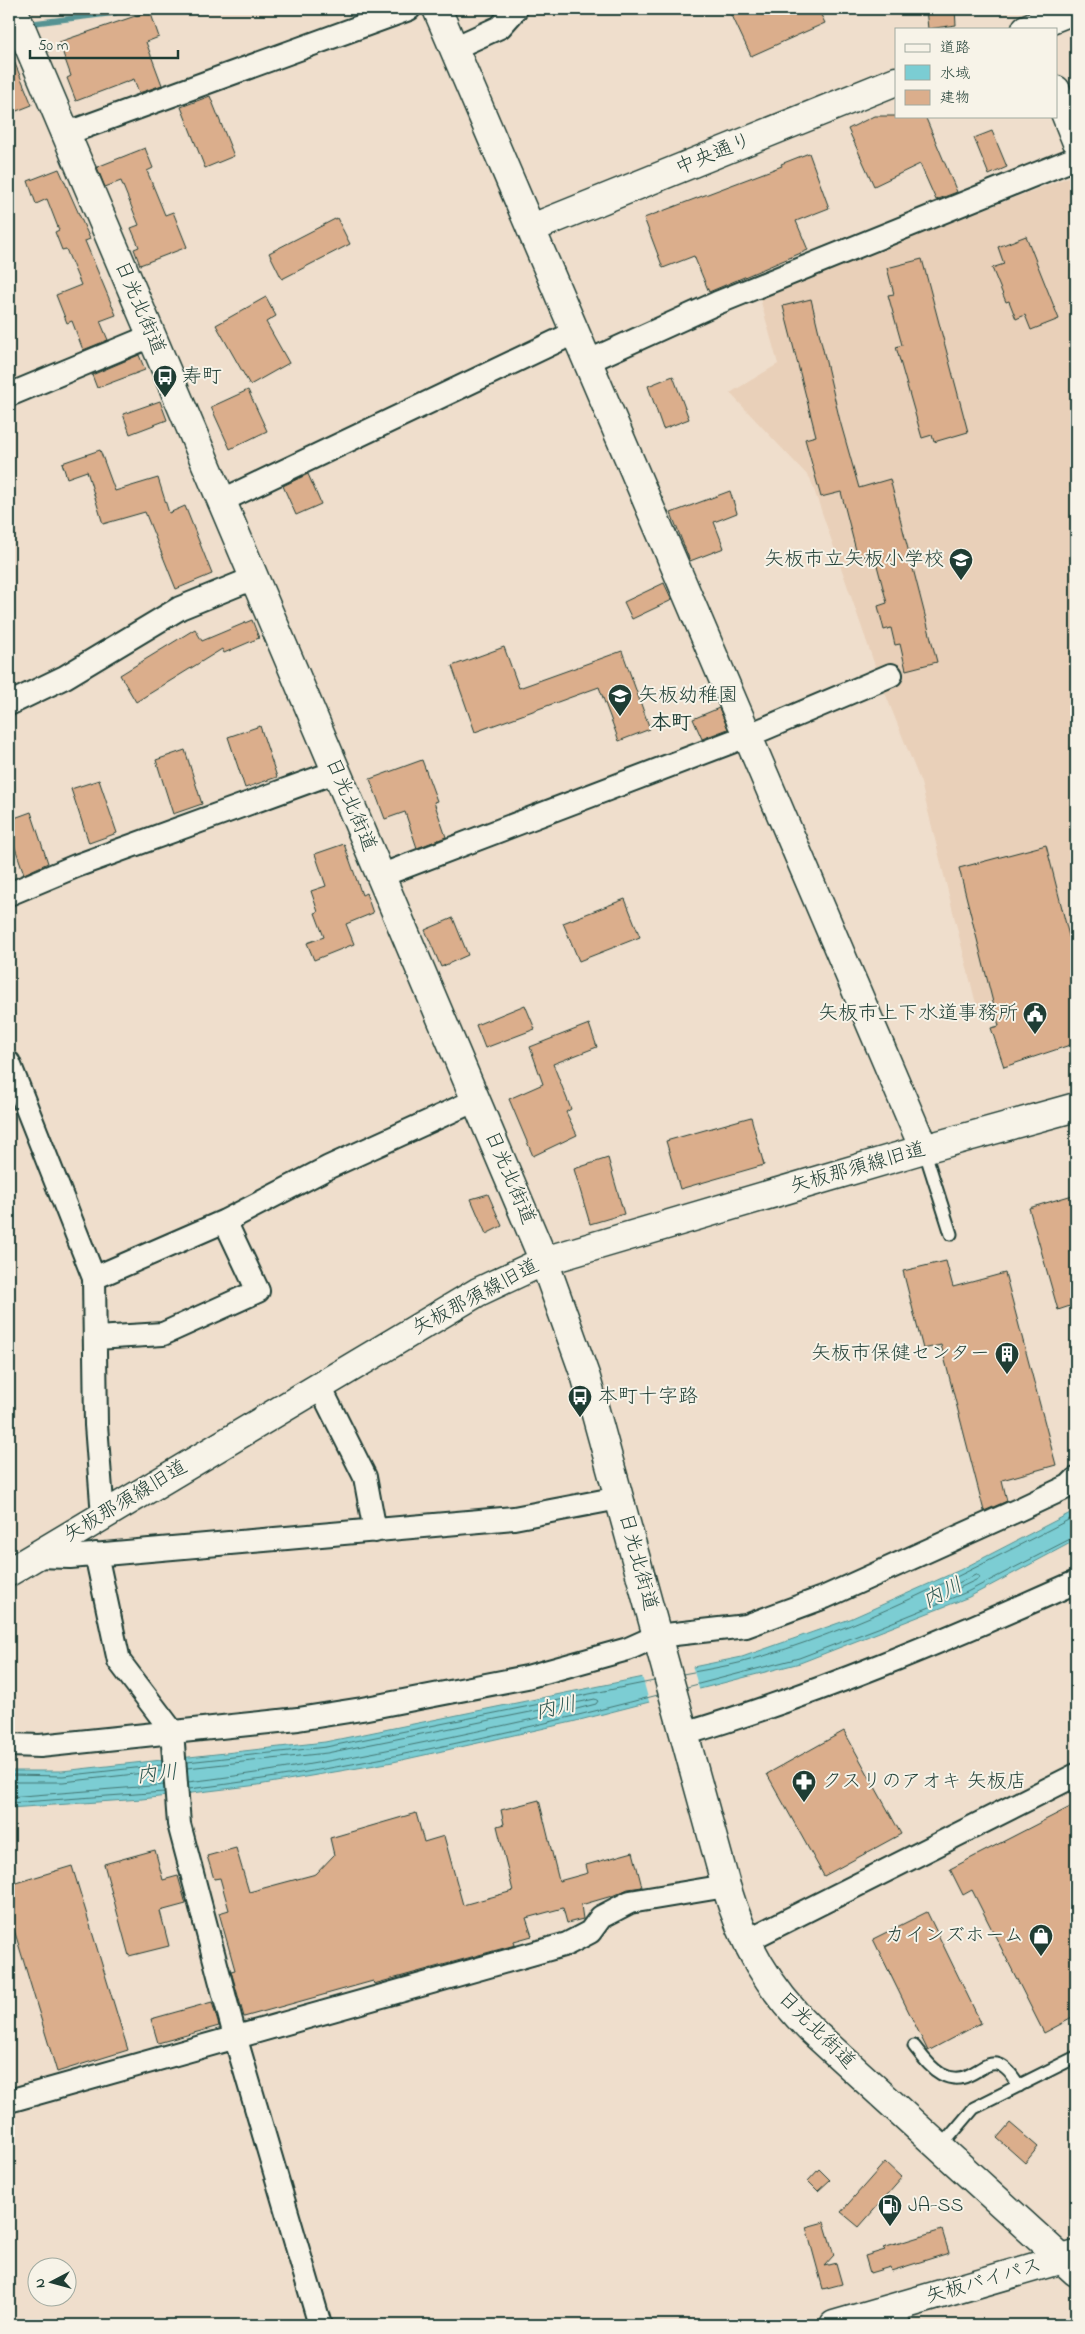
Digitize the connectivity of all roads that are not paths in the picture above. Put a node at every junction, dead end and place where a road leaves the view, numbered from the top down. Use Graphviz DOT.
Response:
graph roads {
  1 [pos="13,9"];
  2 [pos="409,9"];
  3 [pos="437,9"];
  4 [pos="516,9"];
  5 [pos="1076,9"];
  6 [pos="1028,23"];
  7 [pos="454,48"];
  8 [pos="895,81"];
  9 [pos="1058,95"];
  10 [pos="66,134"];
  11 [pos="1076,140"];
  12 [pos="1076,158"];
  13 [pos="532,228"];
  14 [pos="576,332"];
  15 [pos="151,336"];
  16 [pos="589,361"];
  17 [pos="9,395"];
  18 [pos="221,501"];
  19 [pos="254,578"];
  20 [pos="891,675"];
  21 [pos="9,704"];
  22 [pos="747,736"];
  23 [pos="336,772"];
  24 [pos="380,876"];
  25 [pos="9,894"];
  26 [pos="9,1063"];
  27 [pos="476,1100"];
  28 [pos="1076,1107"];
  29 [pos="924,1149"];
  30 [pos="225,1221"];
  31 [pos="951,1234"];
  32 [pos="544,1261"];
  33 [pos="94,1278"];
  34 [pos="96,1338"];
  35 [pos="320,1387"];
  36 [pos="1076,1479"];
  37 [pos="620,1498"];
  38 [pos="103,1516"];
  39 [pos="375,1531"];
  40 [pos="96,1554"];
  41 [pos="36,1556"];
  42 [pos="9,1572"];
  43 [pos="1076,1582"];
  44 [pos="659,1642"];
  45 [pos="681,1724"];
  46 [pos="172,1731"];
  47 [pos="9,1746"];
  48 [pos="1076,1775"];
  49 [pos="726,1886"];
  50 [pos="746,1941"];
  51 [pos="235,2036"];
  52 [pos="914,2046"];
  53 [pos="1076,2057"];
  54 [pos="1019,2086"];
  55 [pos="9,2101"];
  56 [pos="940,2148"];
  57 [pos="1072,2262"];
  58 [pos="896,2316"];
  59 [pos="320,2325"];
  60 [pos="834,2325"];
  1 -- 10 [label="main road, 日光北街道"];
  2 -- 10 [label="street"];
  3 -- 7 [label="main road"];
  4 -- 7 [label="street"];
  5 -- 6 [label="main road"];
  7 -- 13 [label="main road"];
  8 -- 13 [label="main road, 中央通り"];
  9 -- 11 [label="main road"];
  10 -- 15 [label="main road, 日光北街道"];
  12 -- 16 [label="street"];
  13 -- 14 [label="main road"];
  14 -- 16 [label="main road"];
  14 -- 18 [label="street"];
  15 -- 17 [label="street"];
  15 -- 18 [label="main road, 日光北街道"];
  16 -- 22 [label="main road"];
  18 -- 19 [label="main road, 日光北街道"];
  19 -- 21 [label="street"];
  19 -- 23 [label="main road, 日光北街道"];
  20 -- 22 [label="street"];
  22 -- 24 [label="street"];
  22 -- 29 [label="main road"];
  23 -- 24 [label="main road, 日光北街道"];
  23 -- 25 [label="street"];
  24 -- 27 [label="main road, 日光北街道"];
  26 -- 33 [label="street"];
  27 -- 30 [label="street"];
  27 -- 32 [label="main road, 日光北街道"];
  28 -- 29 [label="main road, 矢板那須線旧道"];
  29 -- 31 [label="lane"];
  29 -- 32 [label="main road, 矢板那須線旧道"];
  30 -- 33 [label="street"];
  30 -- 34 [label="street"];
  32 -- 35 [label="main road, 矢板那須線旧道"];
  32 -- 37 [label="main road, 日光北街道"];
  33 -- 34 [label="street"];
  34 -- 38 [label="street"];
  35 -- 38 [label="main road, 矢板那須線旧道"];
  35 -- 39 [label="street"];
  36 -- 44 [label="street"];
  37 -- 39 [label="street"];
  37 -- 44 [label="main road, 日光北街道"];
  38 -- 41 [label="main road, 矢板那須線旧道"];
  39 -- 40 [label="street"];
  40 -- 41 [label="street"];
  40 -- 46 [label="street"];
  41 -- 42 [label="main road, 矢板那須線旧道"];
  43 -- 45 [label="street"];
  44 -- 45 [label="main road, 日光北街道"];
  44 -- 46 [label="street"];
  45 -- 49 [label="main road, 日光北街道"];
  46 -- 47 [label="street"];
  46 -- 51 [label="street"];
  48 -- 50 [label="street"];
  49 -- 50 [label="main road, 日光北街道"];
  49 -- 51 [label="street"];
  50 -- 56 [label="main road, 日光北街道"];
  51 -- 55 [label="street"];
  51 -- 59 [label="street"];
  52 -- 54 [label="lane"];
  53 -- 54 [label="lane"];
  54 -- 56 [label="lane"];
  56 -- 57 [label="main road, 日光北街道"];
  57 -- 58 [label="main road, 矢板バイパス"];
  58 -- 60 [label="main road, 矢板バイパス"];
}
